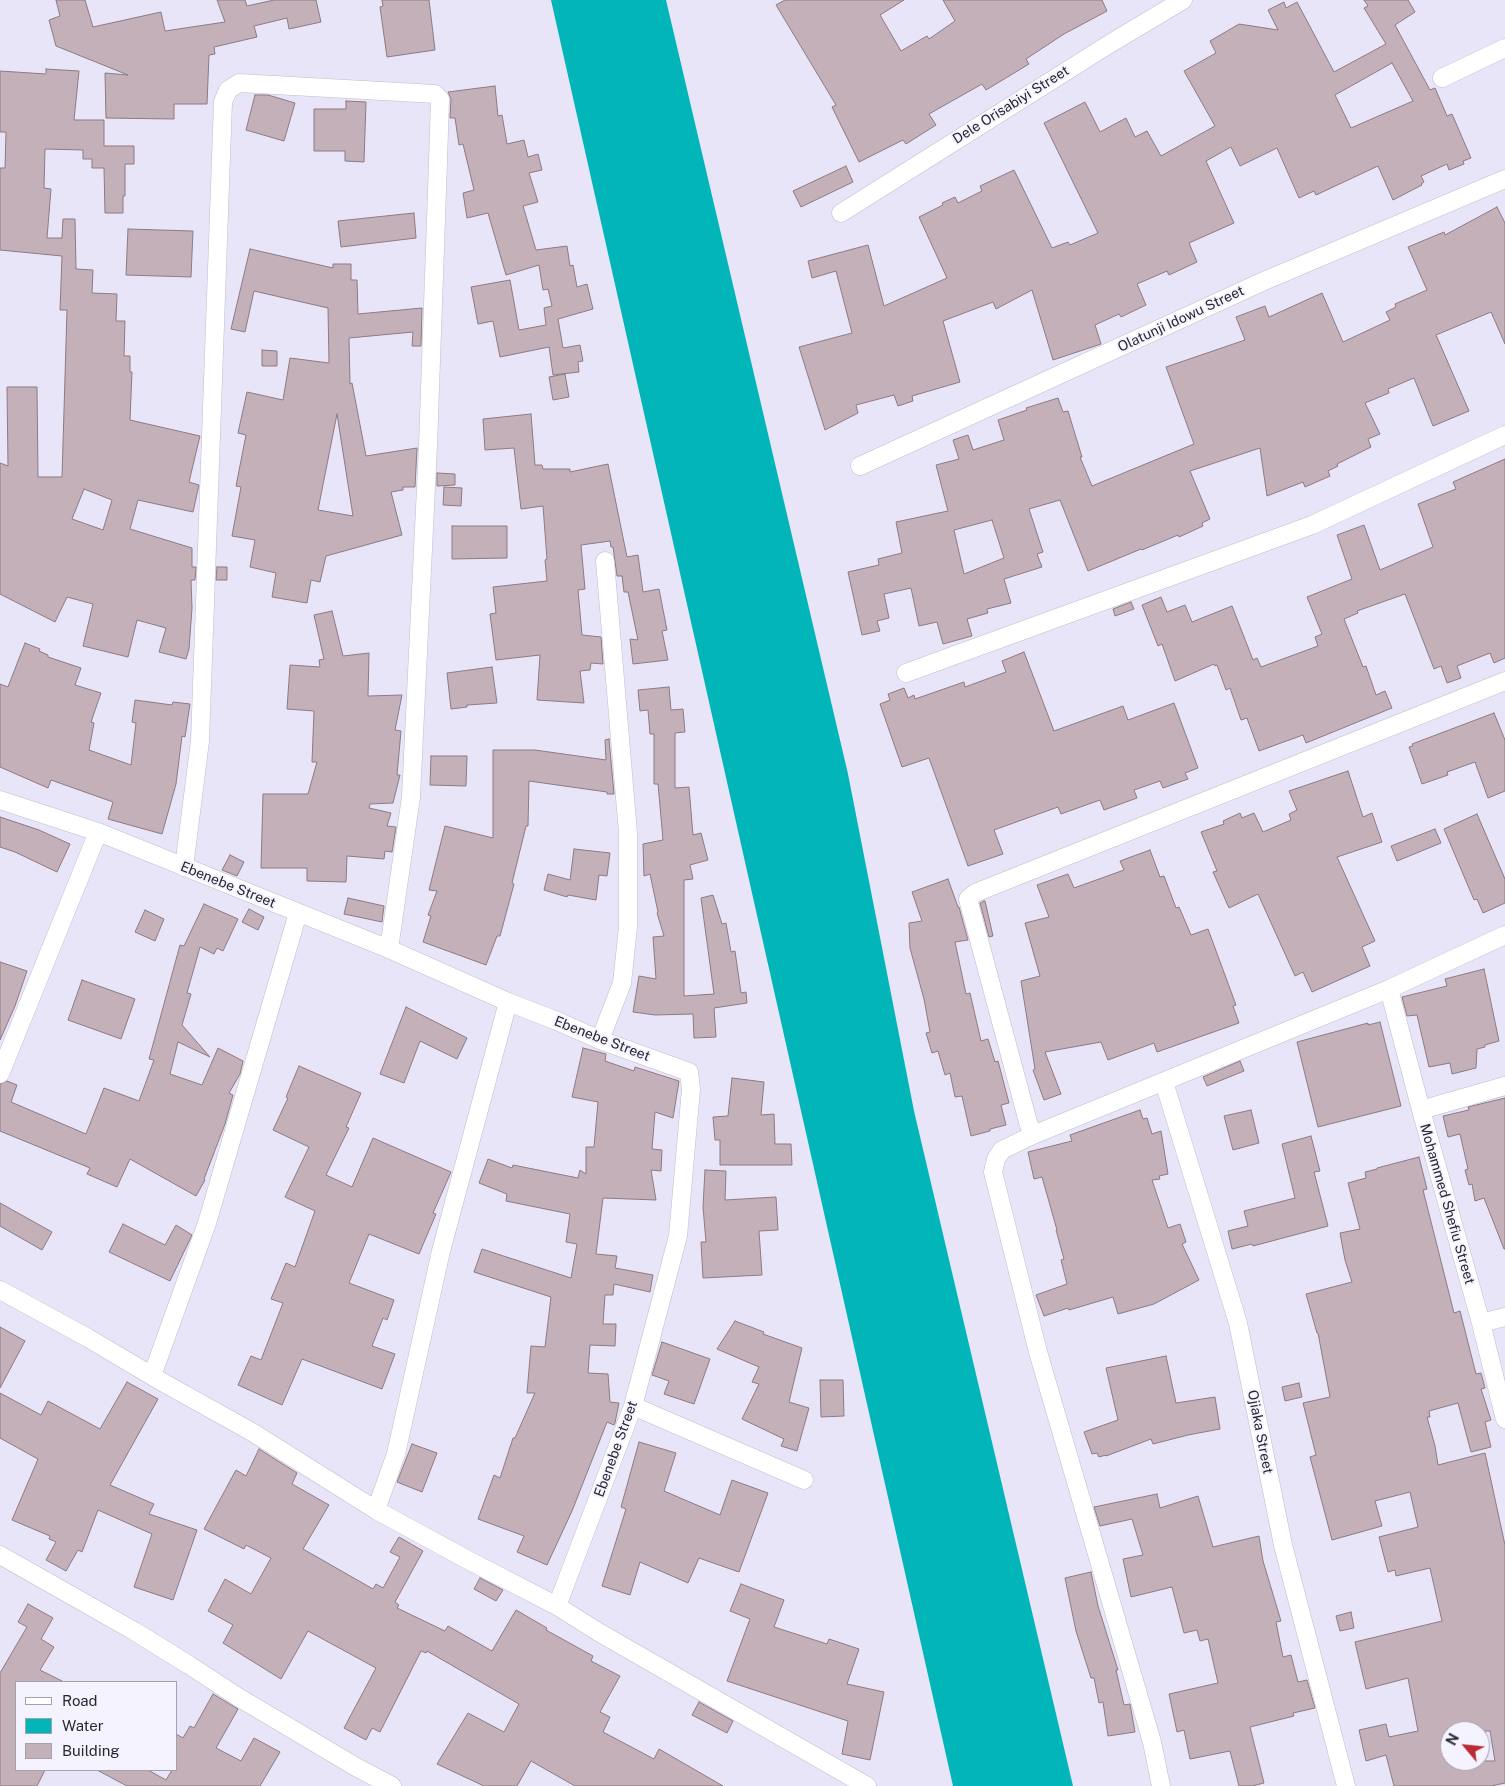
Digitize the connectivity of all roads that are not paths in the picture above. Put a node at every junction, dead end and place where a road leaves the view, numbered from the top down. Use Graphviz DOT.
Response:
graph roads {
  1 [pos="1183,0"];
  2 [pos="1505,48"];
  3 [pos="1442,78"];
  4 [pos="1505,179"];
  5 [pos="841,213"];
  6 [pos="1505,435"];
  7 [pos="860,466"];
  8 [pos="604,561"];
  9 [pos="906,673"];
  10 [pos="1505,681"];
  11 [pos="0,800"];
  12 [pos="98,832"];
  13 [pos="184,867"];
  14 [pos="298,913"];
  15 [pos="1505,935"];
  16 [pos="389,949"];
  17 [pos="1389,989"];
  18 [pos="508,1002"];
  19 [pos="600,1040"];
  20 [pos="0,1074"];
  21 [pos="1164,1082"];
  22 [pos="1505,1086"];
  23 [pos="1421,1110"];
  24 [pos="1033,1135"];
  25 [pos="0,1290"];
  26 [pos="1505,1317"];
  27 [pos="1481,1323"];
  28 [pos="152,1376"];
  29 [pos="633,1406"];
  30 [pos="1505,1419"];
  31 [pos="804,1480"];
  32 [pos="376,1510"];
  33 [pos="0,1555"];
  34 [pos="557,1606"];
  35 [pos="392,1786"];
  36 [pos="867,1786"];
  37 [pos="1161,1786"];
  38 [pos="1346,1786"];
  1 -- 5 [label="street, Dele Orisabiyi Street"];
  2 -- 3 [label="street"];
  4 -- 7 [label="street, Olatunji Idowu Street"];
  6 -- 9 [label="street"];
  8 -- 19 [label="street"];
  10 -- 24 [label="street"];
  11 -- 12 [label="street, Ebenebe Street"];
  12 -- 13 [label="street, Ebenebe Street"];
  12 -- 20 [label="street"];
  13 -- 14 [label="street, Ebenebe Street"];
  13 -- 16 [label="street"];
  14 -- 16 [label="street, Ebenebe Street"];
  14 -- 28 [label="street"];
  15 -- 17 [label="street"];
  16 -- 18 [label="street, Ebenebe Street"];
  17 -- 21 [label="street"];
  17 -- 23 [label="street, Mohammed Shefiu Street"];
  18 -- 19 [label="street, Ebenebe Street"];
  18 -- 32 [label="street"];
  19 -- 29 [label="street, Ebenebe Street"];
  21 -- 24 [label="street"];
  21 -- 38 [label="street, Ojiaka Street"];
  22 -- 23 [label="street"];
  23 -- 27 [label="street, Mohammed Shefiu Street"];
  24 -- 37 [label="street"];
  25 -- 28 [label="street"];
  26 -- 27 [label="street"];
  27 -- 30 [label="street, Mohammed Shefiu Street"];
  28 -- 32 [label="street"];
  29 -- 31 [label="street"];
  29 -- 34 [label="street, Ebenebe Street"];
  32 -- 34 [label="street"];
  33 -- 35 [label="street"];
  34 -- 36 [label="street"];
}
